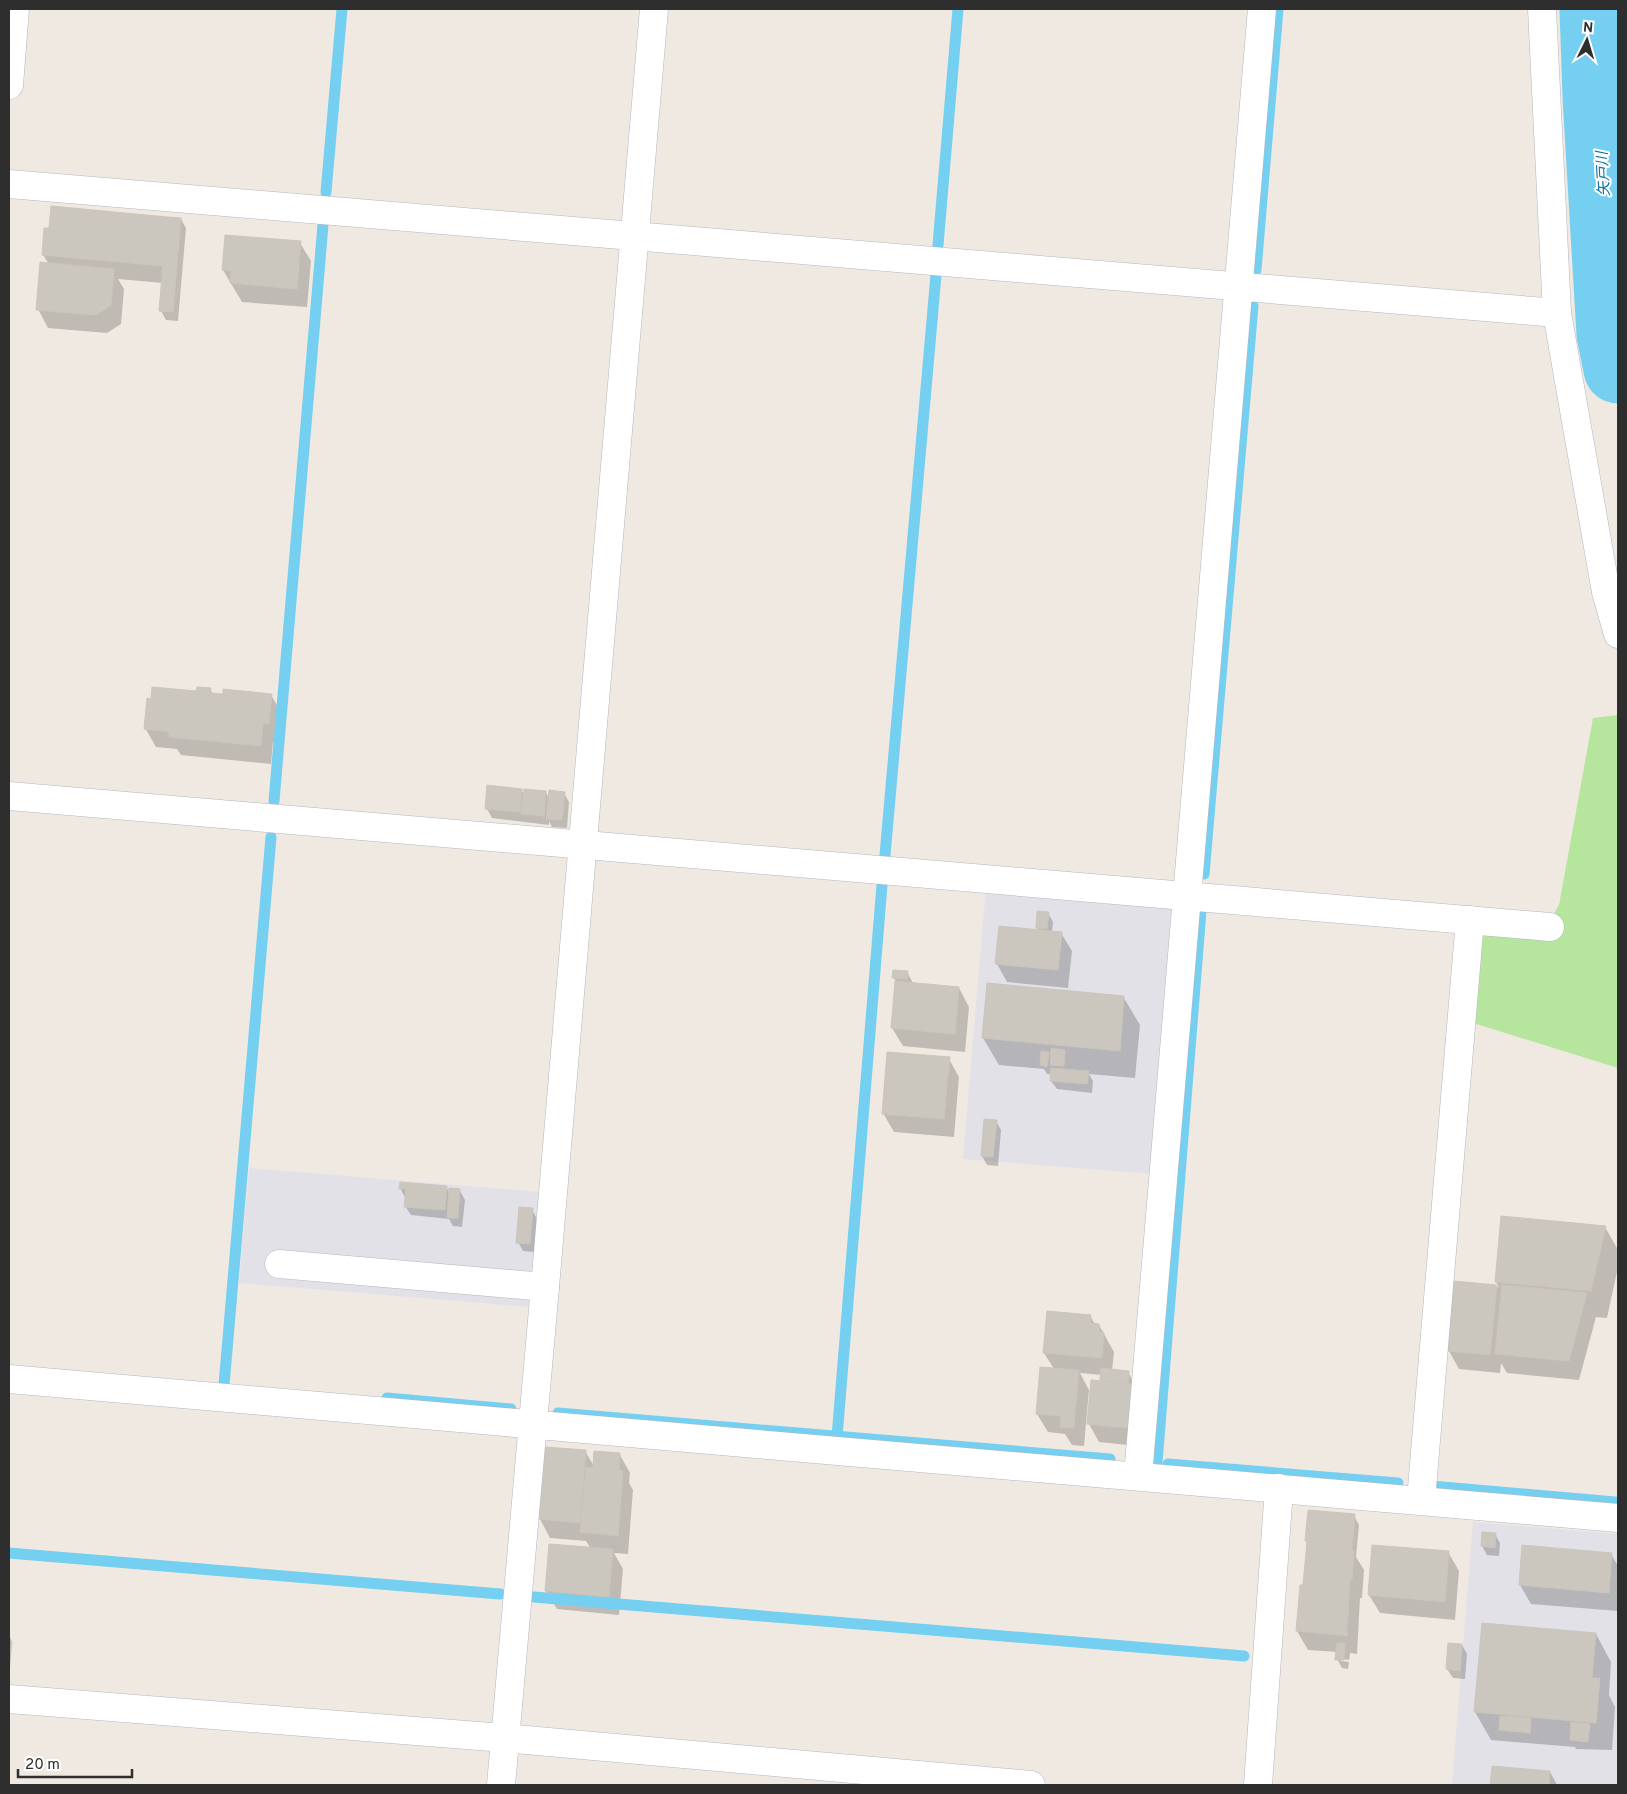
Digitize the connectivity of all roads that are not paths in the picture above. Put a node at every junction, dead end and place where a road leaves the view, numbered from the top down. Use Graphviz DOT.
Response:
graph roads {
  1 [pos="15,9"];
  2 [pos="654,9"];
  3 [pos="1262,9"];
  4 [pos="1542,9"];
  5 [pos="9,85"];
  6 [pos="9,184"];
  7 [pos="634,236"];
  8 [pos="1238,286"];
  9 [pos="1558,313"];
  10 [pos="1618,634"];
  11 [pos="9,796"];
  12 [pos="583,844"];
  13 [pos="1186,895"];
  14 [pos="1470,920"];
  15 [pos="1550,927"];
  16 [pos="279,1264"];
  17 [pos="545,1286"];
  18 [pos="9,1378"];
  19 [pos="533,1426"];
  20 [pos="1138,1476"];
  21 [pos="1280,1488"];
  22 [pos="1421,1500"];
  23 [pos="1618,1518"];
  24 [pos="9,1699"];
  25 [pos="504,1738"];
  26 [pos="500,1785"];
  27 [pos="1031,1785"];
  28 [pos="1258,1785"];
  1 -- 5 [label="street"];
  2 -- 7 [label="street"];
  3 -- 8 [label="street"];
  4 -- 9 [label="street"];
  6 -- 7 [label="street"];
  7 -- 8 [label="street"];
  7 -- 12 [label="street"];
  8 -- 9 [label="street"];
  8 -- 13 [label="street"];
  9 -- 10 [label="street"];
  11 -- 12 [label="street"];
  12 -- 13 [label="street"];
  12 -- 17 [label="street"];
  13 -- 14 [label="street"];
  13 -- 20 [label="street"];
  14 -- 15 [label="street"];
  14 -- 22 [label="street"];
  16 -- 17 [label="street"];
  17 -- 19 [label="street"];
  18 -- 19 [label="street"];
  19 -- 20 [label="street"];
  19 -- 25 [label="street"];
  20 -- 21 [label="street"];
  21 -- 22 [label="street"];
  21 -- 28 [label="street"];
  22 -- 23 [label="street"];
  24 -- 25 [label="street"];
  25 -- 26 [label="street"];
  25 -- 27 [label="street"];
}
